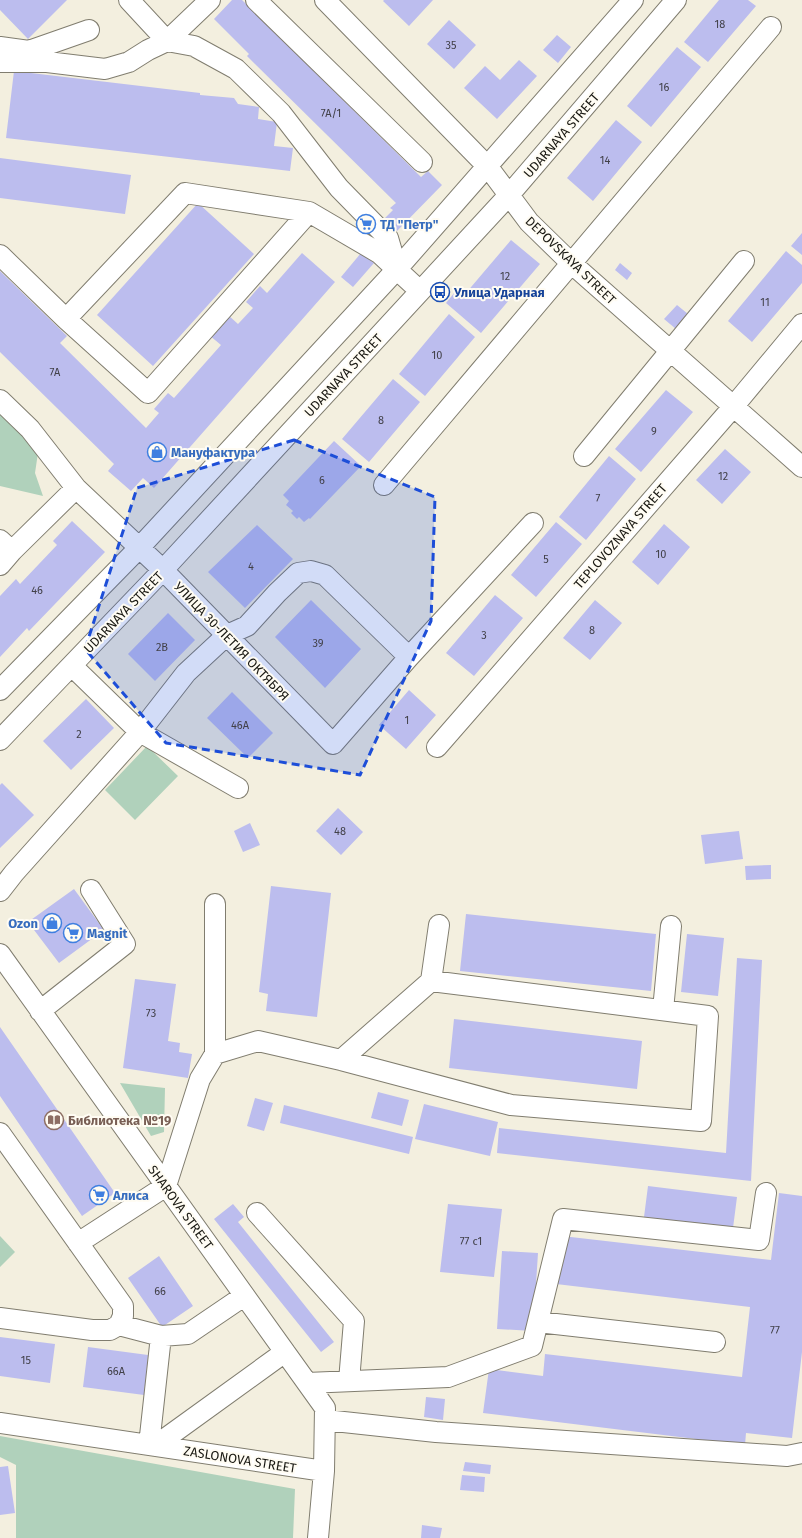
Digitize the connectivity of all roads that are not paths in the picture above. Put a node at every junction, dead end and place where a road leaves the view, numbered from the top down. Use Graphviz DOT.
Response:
graph roads {
  1 [pos="129,0"];
  2 [pos="210,0"];
  3 [pos="256,0"];
  4 [pos="325,0"];
  5 [pos="633,0"];
  6 [pos="676,0"];
  7 [pos="771,27"];
  8 [pos="89,30"];
  9 [pos="167,41"];
  10 [pos="0,47"];
  11 [pos="0,62"];
  12 [pos="422,162"];
  13 [pos="488,167"];
  14 [pos="509,195"];
  15 [pos="309,212"];
  16 [pos="0,255"];
  17 [pos="744,261"];
  18 [pos="571,263"];
  19 [pos="398,269"];
  20 [pos="420,292"];
  21 [pos="66,319"];
  22 [pos="802,324"];
  23 [pos="669,351"];
  24 [pos="0,400"];
  25 [pos="733,407"];
  26 [pos="584,456"];
  27 [pos="802,467"];
  28 [pos="384,485"];
  29 [pos="76,488"];
  30 [pos="533,523"];
  31 [pos="139,548"];
  32 [pos="4,552"];
  33 [pos="163,570"];
  34 [pos="227,635"];
  35 [pos="410,657"];
  36 [pos="72,666"];
  37 [pos="0,690"];
  38 [pos="140,732"];
  39 [pos="0,740"];
  40 [pos="437,747"];
  41 [pos="238,788"];
  42 [pos="91,890"];
  43 [pos="0,891"];
  44 [pos="215,904"];
  45 [pos="439,925"];
  46 [pos="671,926"];
  47 [pos="0,954"];
  48 [pos="7,978"];
  49 [pos="431,982"];
  50 [pos="663,1010"];
  51 [pos="40,1011"];
  52 [pos="215,1054"];
  53 [pos="341,1060"];
  54 [pos="0,1133"];
  55 [pos="166,1186"];
  56 [pos="766,1193"];
  57 [pos="257,1213"];
  58 [pos="78,1243"];
  59 [pos="244,1296"];
  60 [pos="0,1318"];
  61 [pos="538,1322"];
  62 [pos="119,1325"];
  63 [pos="161,1336"];
  64 [pos="716,1342"];
  65 [pos="285,1352"];
  66 [pos="349,1381"];
  67 [pos="306,1383"];
  68 [pos="325,1420"];
  69 [pos="0,1423"];
  70 [pos="152,1446"];
  71 [pos="802,1454"];
  72 [pos="324,1471"];
  73 [pos="318,1538"];
  1 -- 9 [label="street"];
  2 -- 9 [label="street"];
  3 -- 12 [label="street"];
  4 -- 13 [label="street, DEPOVSKAYA STREET"];
  5 -- 13 [label="street"];
  6 -- 14 [label="street, UDARNAYA STREET"];
  7 -- 18 [label="street"];
  8 -- 10 [label="street"];
  9 -- 11 [label="street"];
  9 -- 19 [label="street"];
  13 -- 14 [label="street, DEPOVSKAYA STREET"];
  13 -- 19 [label="street"];
  14 -- 18 [label="street, DEPOVSKAYA STREET"];
  14 -- 20 [label="street, UDARNAYA STREET"];
  15 -- 19 [label="street"];
  15 -- 21 [label="street"];
  15 -- 21 [label="street"];
  16 -- 21 [label="street"];
  17 -- 23 [label="street"];
  18 -- 23 [label="street, DEPOVSKAYA STREET"];
  18 -- 28 [label="street"];
  19 -- 20 [label="street"];
  19 -- 31 [label="street"];
  20 -- 33 [label="street, UDARNAYA STREET"];
  22 -- 25 [label="street, TEPLOVOZNAYA STREET"];
  23 -- 25 [label="street, DEPOVSKAYA STREET"];
  23 -- 26 [label="street"];
  24 -- 29 [label="street, УЛИЦА 30-ЛЕТИЯ ОКТЯБРЯ"];
  25 -- 27 [label="street, DEPOVSKAYA STREET"];
  25 -- 40 [label="street, TEPLOVOZNAYA STREET"];
  29 -- 31 [label="street, УЛИЦА 30-ЛЕТИЯ ОКТЯБРЯ"];
  29 -- 32 [label="street"];
  30 -- 35 [label="street"];
  31 -- 33 [label="street, УЛИЦА 30-ЛЕТИЯ ОКТЯБРЯ"];
  31 -- 37 [label="street"];
  33 -- 34 [label="street, УЛИЦА 30-ЛЕТИЯ ОКТЯБРЯ"];
  33 -- 36 [label="street, UDARNAYA STREET"];
  34 -- 35 [label="street"];
  34 -- 35 [label="street, УЛИЦА 30-ЛЕТИЯ ОКТЯБРЯ"];
  34 -- 38 [label="street"];
  36 -- 38 [label="street"];
  36 -- 39 [label="street, UDARNAYA STREET"];
  38 -- 41 [label="street"];
  38 -- 43 [label="street"];
  42 -- 51 [label="street"];
  44 -- 52 [label="street"];
  45 -- 49 [label="street"];
  46 -- 50 [label="street"];
  47 -- 48 [label="street, SHAROVA STREET"];
  48 -- 51 [label="street, SHAROVA STREET"];
  49 -- 50 [label="street"];
  49 -- 53 [label="street"];
  50 -- 53 [label="street"];
  51 -- 55 [label="street, SHAROVA STREET"];
  52 -- 53 [label="street"];
  52 -- 55 [label="street"];
  54 -- 58 [label="street"];
  55 -- 58 [label="street"];
  55 -- 59 [label="street, SHAROVA STREET"];
  56 -- 61 [label="street"];
  57 -- 66 [label="street"];
  58 -- 62 [label="street"];
  59 -- 63 [label="street"];
  59 -- 65 [label="street, SHAROVA STREET"];
  60 -- 62 [label="street"];
  61 -- 64 [label="street"];
  61 -- 66 [label="street"];
  62 -- 63 [label="street"];
  63 -- 70 [label="street"];
  65 -- 67 [label="street, SHAROVA STREET"];
  65 -- 70 [label="street, ZASLONOVA STREET"];
  66 -- 67 [label="street"];
  67 -- 68 [label="street, SHAROVA STREET"];
  68 -- 71 [label="street"];
  68 -- 72 [label="street, SHAROVA STREET"];
  69 -- 70 [label="street, ZASLONOVA STREET"];
  70 -- 72 [label="street, ZASLONOVA STREET"];
  72 -- 73 [label="street, SHAROVA STREET"];
}
